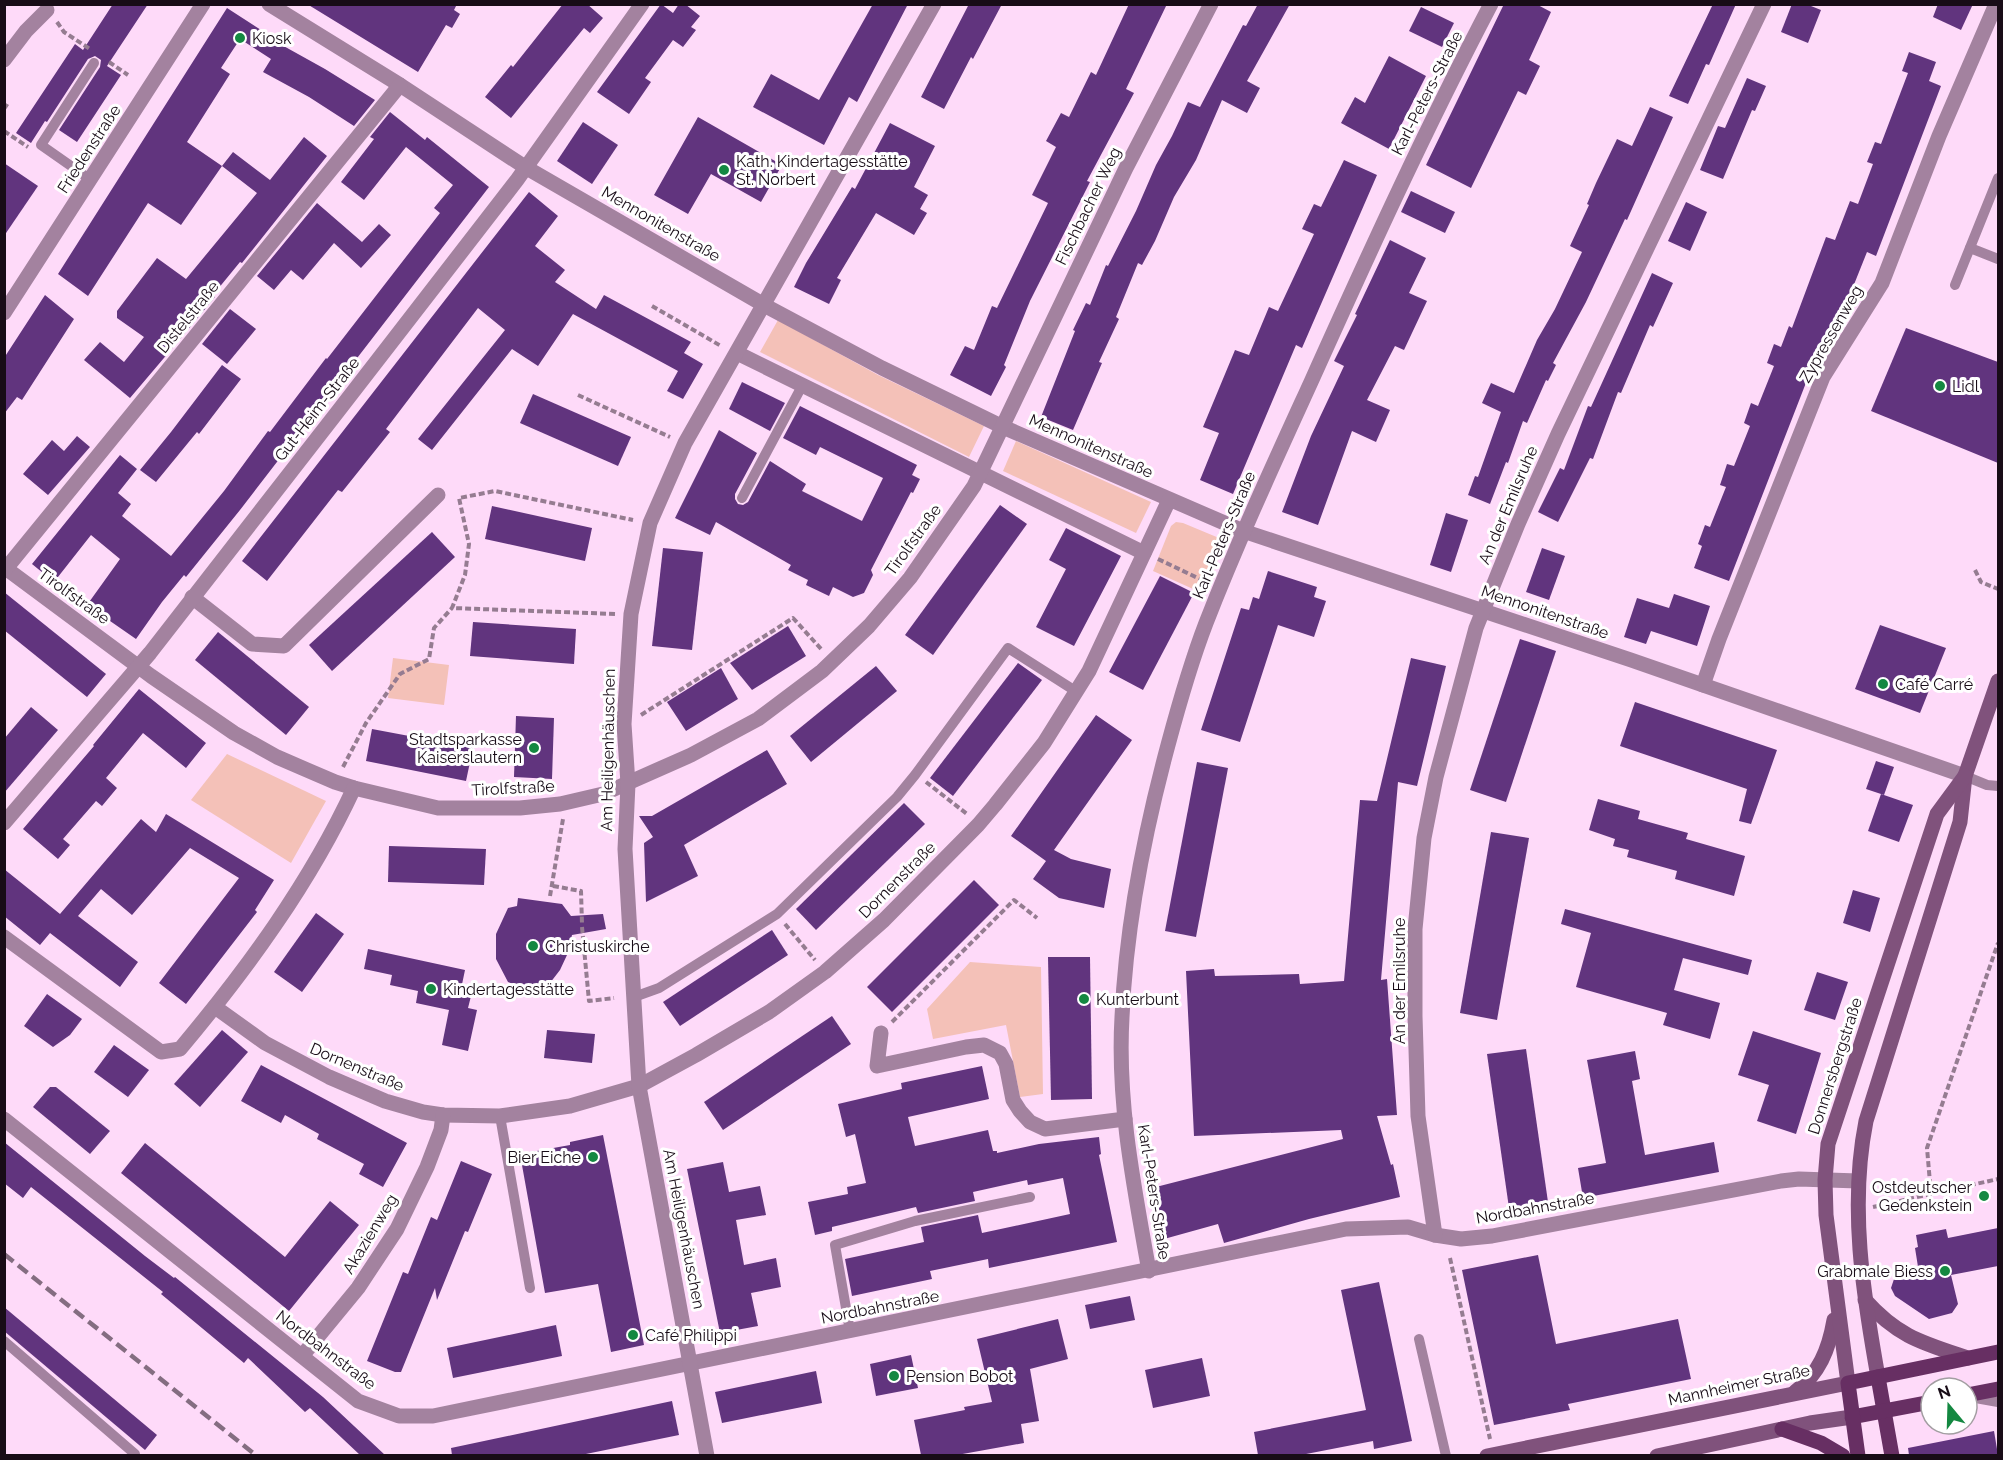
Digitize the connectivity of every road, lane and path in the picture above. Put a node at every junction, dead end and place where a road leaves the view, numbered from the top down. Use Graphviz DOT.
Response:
graph roads {
  1 [pos="203,4"];
  2 [pos="268,4"];
  3 [pos="642,4"];
  4 [pos="934,4"];
  5 [pos="1211,4"];
  6 [pos="1491,4"];
  7 [pos="1764,4"];
  8 [pos="1996,4"];
  9 [pos="44,7"];
  10 [pos="92,51"];
  11 [pos="4,60"];
  12 [pos="97,60"];
  13 [pos="128,75"];
  14 [pos="400,85"];
  15 [pos="8,103"];
  16 [pos="4,109"];
  17 [pos="4,131"];
  18 [pos="41,145"];
  19 [pos="525,167"];
  20 [pos="1998,178"];
  21 [pos="91,180"];
  22 [pos="1970,248"];
  23 [pos="1998,259"];
  24 [pos="1955,285"];
  25 [pos="764,305"];
  26 [pos="652,306"];
  27 [pos="4,313"];
  28 [pos="730,350"];
  29 [pos="802,386"];
  30 [pos="578,395"];
  31 [pos="1003,427"];
  32 [pos="685,443"];
  33 [pos="981,474"];
  34 [pos="438,495"];
  35 [pos="742,498"];
  36 [pos="1169,500"];
  37 [pos="650,523"];
  38 [pos="1244,531"];
  39 [pos="1150,555"];
  40 [pos="5,569"];
  41 [pos="1975,570"];
  42 [pos="1209,583"];
  43 [pos="1998,590"];
  44 [pos="192,597"];
  45 [pos="452,608"];
  46 [pos="1484,611"];
  47 [pos="631,614"];
  48 [pos="823,651"];
  49 [pos="139,666"];
  50 [pos="1998,681"];
  51 [pos="1703,685"];
  52 [pos="1077,692"];
  53 [pos="638,717"];
  54 [pos="342,769"];
  55 [pos="915,775"];
  56 [pos="1965,776"];
  57 [pos="628,784"];
  58 [pos="1998,786"];
  59 [pos="354,788"];
  60 [pos="967,814"];
  61 [pos="563,818"];
  62 [pos="4,823"];
  63 [pos="553,886"];
  64 [pos="549,896"];
  65 [pos="777,914"];
  66 [pos="1037,918"];
  67 [pos="4,937"];
  68 [pos="1998,943"];
  69 [pos="815,960"];
  70 [pos="634,997"];
  71 [pos="614,998"];
  72 [pos="215,1007"];
  73 [pos="881,1034"];
  74 [pos="639,1086"];
  75 [pos="443,1115"];
  76 [pos="500,1116"];
  77 [pos="4,1119"];
  78 [pos="1125,1119"];
  79 [pos="1998,1179"];
  80 [pos="1825,1180"];
  81 [pos="1858,1181"];
  82 [pos="1931,1194"];
  83 [pos="1030,1197"];
  84 [pos="1858,1210"];
  85 [pos="1435,1235"];
  86 [pos="1450,1258"];
  87 [pos="1149,1271"];
  88 [pos="531,1288"];
  89 [pos="1865,1300"];
  90 [pos="1836,1303"];
  91 [pos="850,1331"];
  92 [pos="1419,1339"];
  93 [pos="4,1341"];
  94 [pos="1998,1352"];
  95 [pos="302,1356"];
  96 [pos="1968,1358"];
  97 [pos="690,1365"];
  98 [pos="1878,1377"];
  99 [pos="1848,1383"];
  100 [pos="1998,1389"];
  101 [pos="1796,1392"];
  102 [pos="1979,1393"];
  103 [pos="1979,1398"];
  104 [pos="1998,1402"];
  105 [pos="1919,1405"];
  106 [pos="1884,1412"];
  107 [pos="1852,1417"];
  108 [pos="1782,1429"];
  109 [pos="135,1454"];
  110 [pos="707,1455"];
  111 [pos="1446,1455"];
  112 [pos="1490,1455"];
  113 [pos="1657,1455"];
  114 [pos="1843,1455"];
  115 [pos="1858,1455"];
  116 [pos="1892,1455"];
  1 -- 21 [label="street, Friedenstraße"];
  2 -- 14 [label="street, Mennonitenstraße"];
  3 -- 19 [label="street, Gut-Heim-Straße"];
  4 -- 25 [label="street, Am Heiligenhäuschen"];
  5 -- 31 [label="street, Fischbacher Weg"];
  6 -- 38 [label="street, Karl-Peters-Straße"];
  7 -- 46 [label="street, An der Emilsruhe"];
  8 -- 51 [label="street, Zypressenweg"];
  9 -- 10 [label="path"];
  9 -- 11 [label="street"];
  12 -- 13 [label="path"];
  12 -- 18 [label="lane"];
  14 -- 19 [label="street, Mennonitenstraße"];
  14 -- 40 [label="street, Distelstraße"];
  15 -- 16 [label="path"];
  17 -- 18 [label="path"];
  18 -- 21 [label="lane"];
  19 -- 25 [label="street, Mennonitenstraße"];
  19 -- 44 [label="street, Gut-Heim-Straße"];
  20 -- 22 [label="lane"];
  21 -- 27 [label="street, Friedenstraße"];
  22 -- 23 [label="lane"];
  22 -- 24 [label="lane"];
  25 -- 28 [label="street, Am Heiligenhäuschen"];
  25 -- 31 [label="street, Mennonitenstraße"];
  26 -- 28 [label="path"];
  28 -- 29 [label="street"];
  28 -- 32 [label="street, Am Heiligenhäuschen"];
  29 -- 33 [label="street"];
  29 -- 35 [label="lane"];
  30 -- 32 [label="path"];
  31 -- 33 [label="street, Tirolfstraße"];
  31 -- 36 [label="street, Mennonitenstraße"];
  32 -- 37 [label="street, Am Heiligenhäuschen"];
  33 -- 39 [label="street"];
  33 -- 57 [label="street, Tirolfstraße"];
  34 -- 44 [label="street"];
  36 -- 38 [label="street, Mennonitenstraße"];
  36 -- 39 [label="street, Dornenstraße"];
  37 -- 45 [label="path"];
  37 -- 47 [label="street, Am Heiligenhäuschen"];
  38 -- 46 [label="street, Mennonitenstraße"];
  38 -- 78 [label="street, Karl-Peters-Straße"];
  39 -- 42 [label="path"];
  39 -- 52 [label="street, Dornenstraße"];
  40 -- 49 [label="street, Tirolfstraße"];
  41 -- 43 [label="path"];
  44 -- 49 [label="street, Gut-Heim-Straße"];
  45 -- 47 [label="path"];
  45 -- 54 [label="path"];
  46 -- 51 [label="street, Mennonitenstraße"];
  46 -- 85 [label="street, An der Emilsruhe"];
  47 -- 57 [label="street, Am Heiligenhäuschen"];
  48 -- 53 [label="path"];
  49 -- 59 [label="street, Tirolfstraße"];
  49 -- 62 [label="street, Gut-Heim-Straße"];
  50 -- 56 [label="main road, Donnersbergstraße"];
  51 -- 56 [label="street, Mennonitenstraße"];
  52 -- 55 [label="lane"];
  52 -- 74 [label="street, Dornenstraße"];
  55 -- 60 [label="path"];
  55 -- 65 [label="lane"];
  56 -- 58 [label="lane"];
  56 -- 80 [label="main road, Donnersbergstraße"];
  56 -- 81 [label="main road, Donnersbergstraße"];
  57 -- 59 [label="street, Tirolfstraße"];
  57 -- 70 [label="street, Am Heiligenhäuschen"];
  59 -- 72 [label="street"];
  61 -- 63 [label="path"];
  63 -- 64 [label="path"];
  63 -- 71 [label="path"];
  65 -- 69 [label="path"];
  65 -- 70 [label="lane"];
  66 -- 73 [label="path"];
  67 -- 72 [label="street"];
  68 -- 82 [label="path"];
  70 -- 74 [label="street, Am Heiligenhäuschen"];
  72 -- 75 [label="street, Dornenstraße"];
  73 -- 78 [label="street, Karl-Peters-Straße"];
  74 -- 76 [label="street, Dornenstraße"];
  74 -- 97 [label="street, Am Heiligenhäuschen"];
  75 -- 76 [label="street, Dornenstraße"];
  75 -- 95 [label="street, Akazienweg"];
  76 -- 88 [label="lane"];
  77 -- 95 [label="street, Nordbahnstraße"];
  78 -- 87 [label="street, Karl-Peters-Straße"];
  79 -- 82 [label="path"];
  80 -- 81 [label="street, Nordbahnstraße"];
  80 -- 85 [label="street, Nordbahnstraße"];
  80 -- 90 [label="main road, Donnersbergstraße"];
  81 -- 84 [label="main road, Donnersbergstraße"];
  82 -- 84 [label="path"];
  83 -- 91 [label="lane"];
  84 -- 89 [label="main road, Donnersbergstraße"];
  85 -- 87 [label="street, Nordbahnstraße"];
  86 -- 112 [label="path"];
  87 -- 91 [label="street, Nordbahnstraße"];
  89 -- 96 [label="main road"];
  89 -- 98 [label="main road, Donnersbergstraße"];
  90 -- 99 [label="main road, Donnersbergstraße"];
  90 -- 101 [label="main road"];
  91 -- 97 [label="street, Nordbahnstraße"];
  92 -- 111 [label="lane"];
  93 -- 109 [label="lane"];
  94 -- 96 [label="main road, Mannheimer Straße"];
  95 -- 97 [label="street, Nordbahnstraße"];
  96 -- 98 [label="main road, Mannheimer Straße"];
  97 -- 110 [label="street, Am Heiligenhäuschen"];
  98 -- 99 [label="main road, Mannheimer Straße"];
  98 -- 106 [label="main road, Donnersbergstraße"];
  99 -- 101 [label="main road, Mannheimer Straße"];
  99 -- 107 [label="main road, Donnersbergstraße"];
  100 -- 102 [label="main road"];
  101 -- 112 [label="main road, Mannheimer Straße"];
  103 -- 104 [label="lane"];
  105 -- 106 [label="main road"];
  106 -- 107 [label="main road"];
  106 -- 116 [label="main road, Donnersbergstraße"];
  107 -- 108 [label="main road"];
  107 -- 115 [label="main road, Donnersbergstraße"];
  108 -- 113 [label="main road"];
  108 -- 114 [label="main road"];
}
